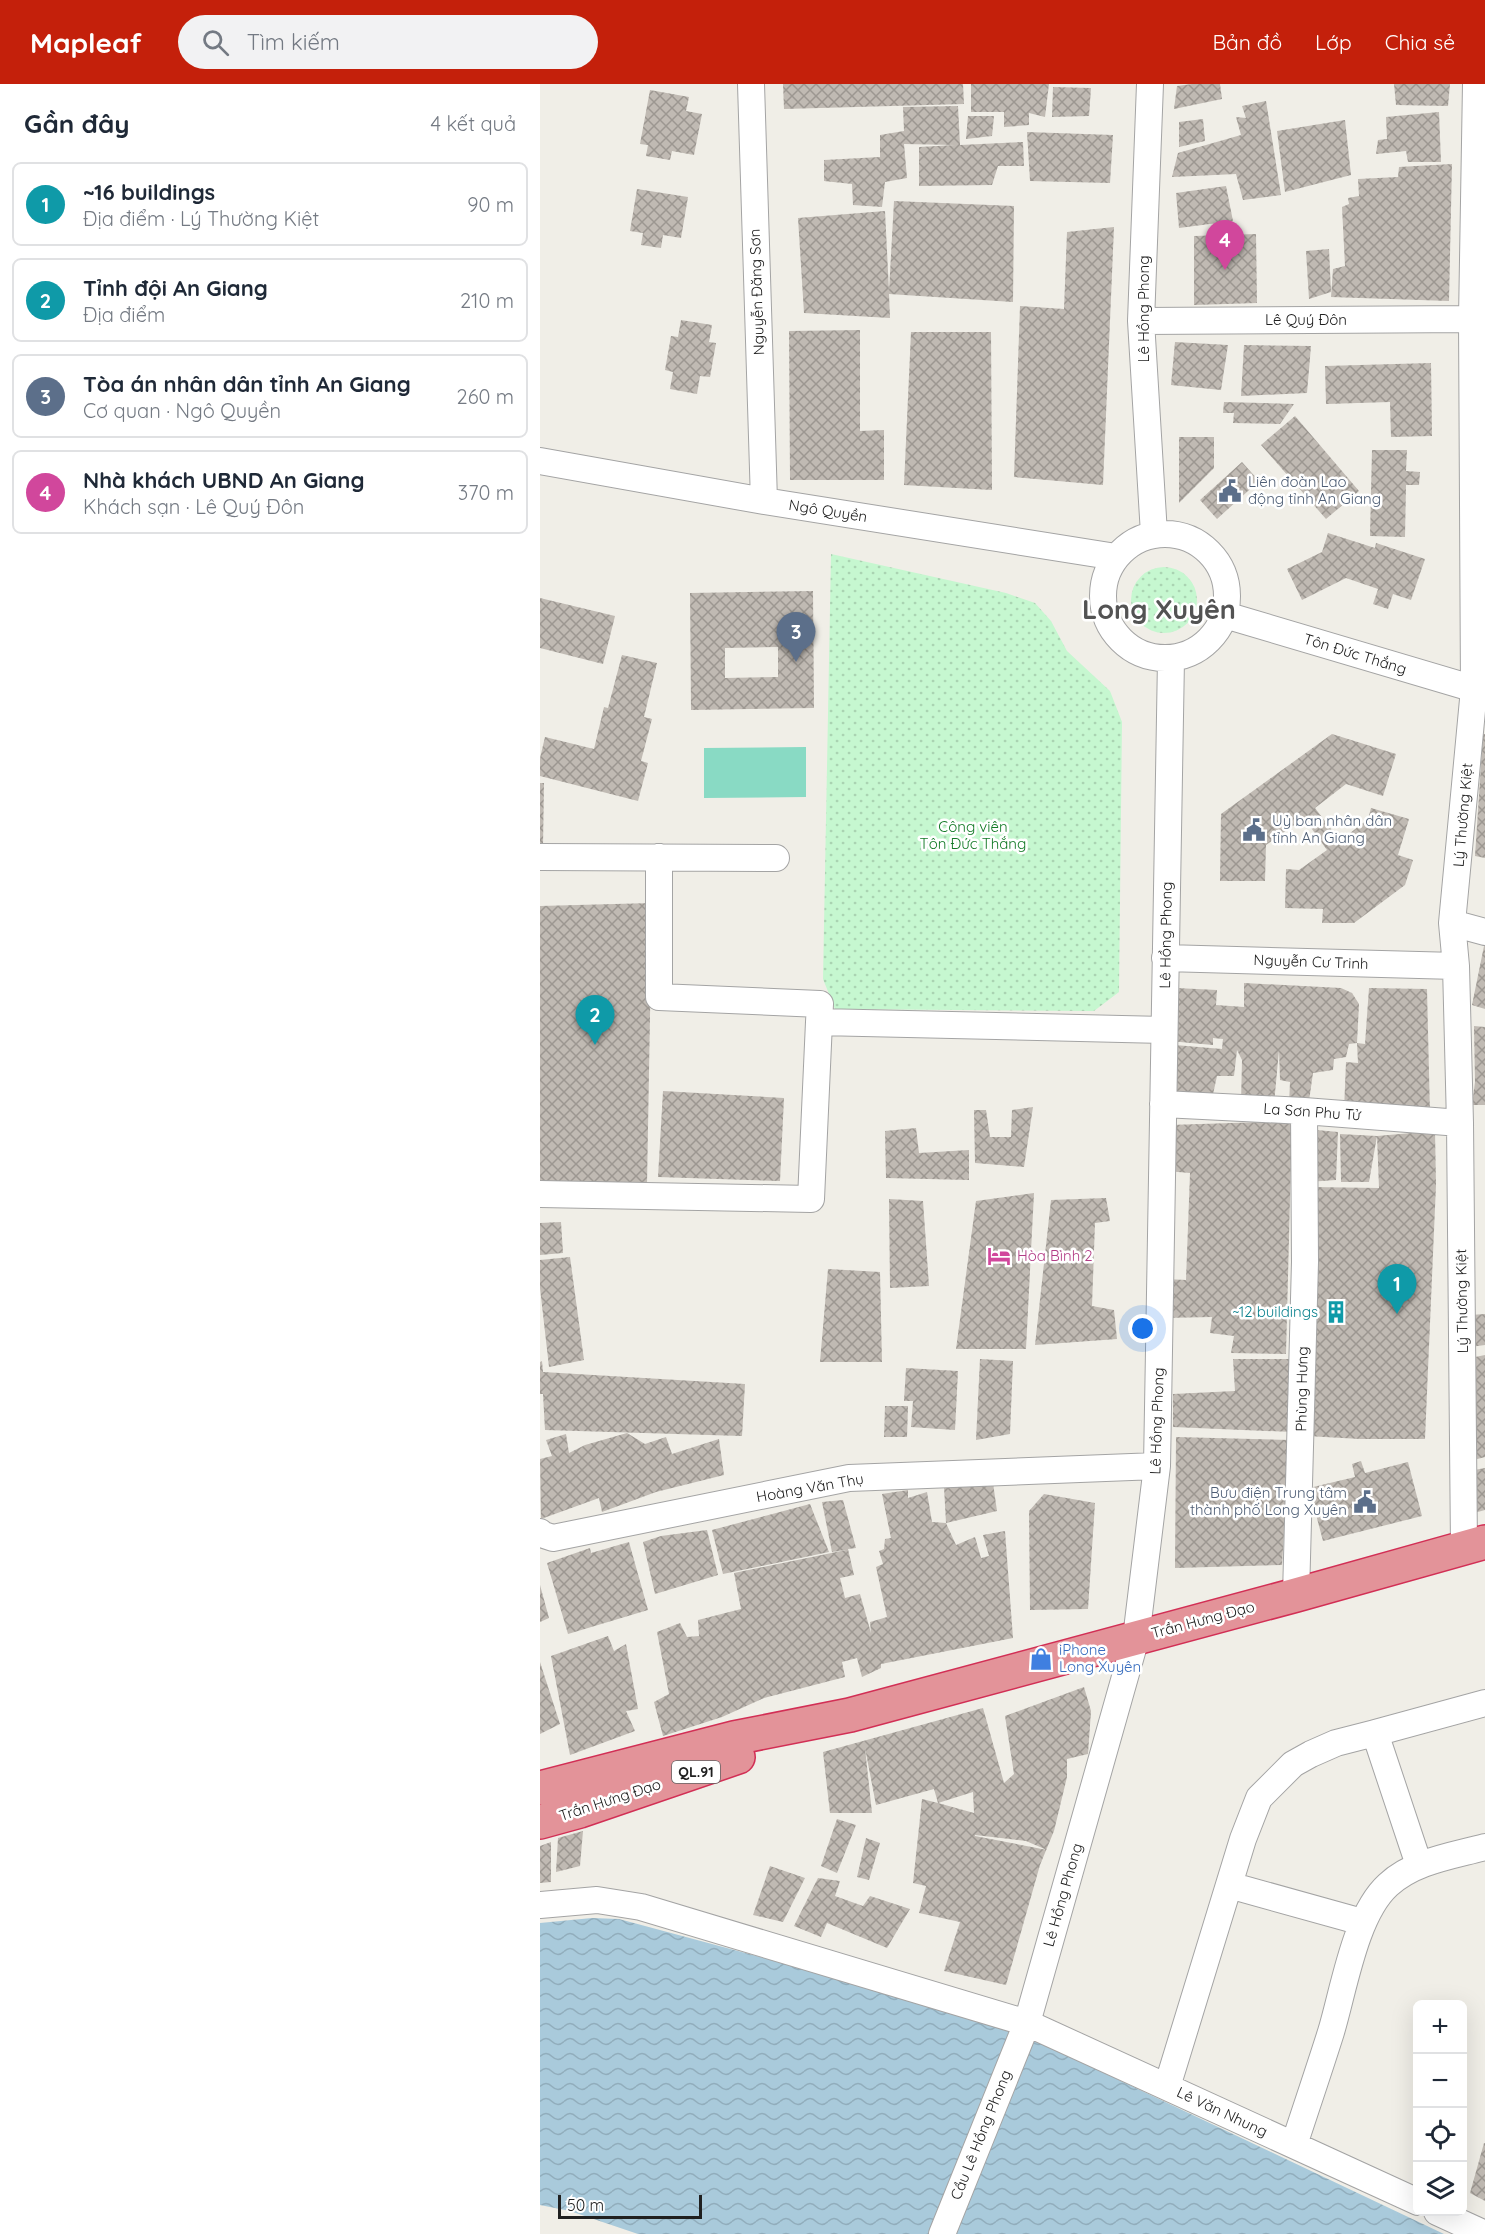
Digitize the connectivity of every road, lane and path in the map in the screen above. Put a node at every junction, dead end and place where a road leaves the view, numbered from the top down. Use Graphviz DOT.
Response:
graph roads {
  1 [pos="751,84"];
  2 [pos="1150,84"];
  3 [pos="1476,84"];
  4 [pos="1479,143"];
  5 [pos="1141,321"];
  6 [pos="1478,321"];
  7 [pos="540,461"];
  8 [pos="764,501"];
  9 [pos="1154,534"];
  10 [pos="1116,557"];
  11 [pos="1225,615"];
  12 [pos="1171,659"];
  13 [pos="1480,691"];
  14 [pos="540,857"];
  15 [pos="659,857"];
  16 [pos="776,858"];
  17 [pos="1452,923"];
  18 [pos="1485,932"];
  19 [pos="1165,958"];
  20 [pos="1456,966"];
  21 [pos="819,1022"];
  22 [pos="1164,1030"];
  23 [pos="1163,1104"];
  24 [pos="1304,1111"];
  25 [pos="1460,1123"];
  26 [pos="540,1194"];
  27 [pos="1157,1466"];
  28 [pos="540,1532"];
  29 [pos="1474,1544"];
  30 [pos="1296,1595"];
  31 [pos="1136,1638"];
  32 [pos="1485,1703"];
  33 [pos="850,1715"];
  34 [pos="1375,1733"];
  35 [pos="540,1788"];
  36 [pos="540,1822"];
  37 [pos="1485,1847"];
  38 [pos="1419,1865"];
  39 [pos="1229,1885"];
  40 [pos="540,1905"];
  41 [pos="1362,1922"];
  42 [pos="1024,2030"];
  43 [pos="1167,2087"];
  44 [pos="1294,2145"];
  45 [pos="1413,2200"];
  46 [pos="1447,2216"];
  47 [pos="942,2234"];
  48 [pos="1485,2234"];
  1 -- 8 [label="street, Nguyễn Đăng Sơn"];
  2 -- 5 [label="street, Lê Hồng Phong"];
  3 -- 4 [label="street, Lý Thường Kiệt"];
  4 -- 6 [label="street, Lý Thường Kiệt"];
  5 -- 6 [label="street, Lê Quý Đôn"];
  5 -- 9 [label="street, Lê Hồng Phong"];
  6 -- 13 [label="street, Lý Thường Kiệt"];
  7 -- 8 [label="street, Ngô Quyền"];
  8 -- 10 [label="street, Ngô Quyền"];
  9 -- 10 [label="street"];
  9 -- 11 [label="street"];
  10 -- 12 [label="street"];
  11 -- 12 [label="street"];
  11 -- 13 [label="street, Tôn Đức Thắng"];
  12 -- 19 [label="street, Lê Hồng Phong"];
  13 -- 17 [label="street, Lý Thường Kiệt"];
  14 -- 15 [label="street"];
  15 -- 16 [label="street"];
  15 -- 21 [label="street"];
  17 -- 18 [label="street"];
  17 -- 20 [label="street, Lý Thường Kiệt"];
  19 -- 20 [label="street, Nguyễn Cư Trinh"];
  19 -- 22 [label="street, Lê Hồng Phong"];
  20 -- 25 [label="street, Lý Thường Kiệt"];
  21 -- 22 [label="street"];
  21 -- 26 [label="street"];
  22 -- 23 [label="street, Lê Hồng Phong"];
  23 -- 24 [label="street, La Sơn Phu Tử"];
  23 -- 27 [label="street, Lê Hồng Phong"];
  24 -- 25 [label="street, La Sơn Phu Tử"];
  24 -- 30 [label="street, Phùng Hưng"];
  25 -- 29 [label="street, Lý Thường Kiệt"];
  27 -- 28 [label="street, Hoàng Văn Thụ"];
  27 -- 31 [label="street, Lê Hồng Phong"];
  29 -- 30 [label="highway, Trần Hưng Đạo / QL.91"];
  30 -- 31 [label="highway, Trần Hưng Đạo / QL.91"];
  31 -- 33 [label="highway, Trần Hưng Đạo / QL.91"];
  31 -- 42 [label="street, Lê Hồng Phong"];
  32 -- 34 [label="street"];
  33 -- 35 [label="highway, Trần Hưng Đạo / QL.91"];
  33 -- 36 [label="highway, Trần Hưng Đạo / QL.91"];
  34 -- 38 [label="street"];
  34 -- 39 [label="street"];
  37 -- 38 [label="street"];
  38 -- 41 [label="street"];
  39 -- 41 [label="street"];
  39 -- 43 [label="street"];
  40 -- 42 [label="street, Lê Văn Nhung"];
  41 -- 44 [label="street"];
  42 -- 43 [label="street, Lê Văn Nhung"];
  42 -- 47 [label="street, Cầu Lê Hồng Phong"];
  43 -- 44 [label="street, Lê Văn Nhung"];
  44 -- 45 [label="street, Lê Văn Nhung"];
  46 -- 48 [label="street"];
}
